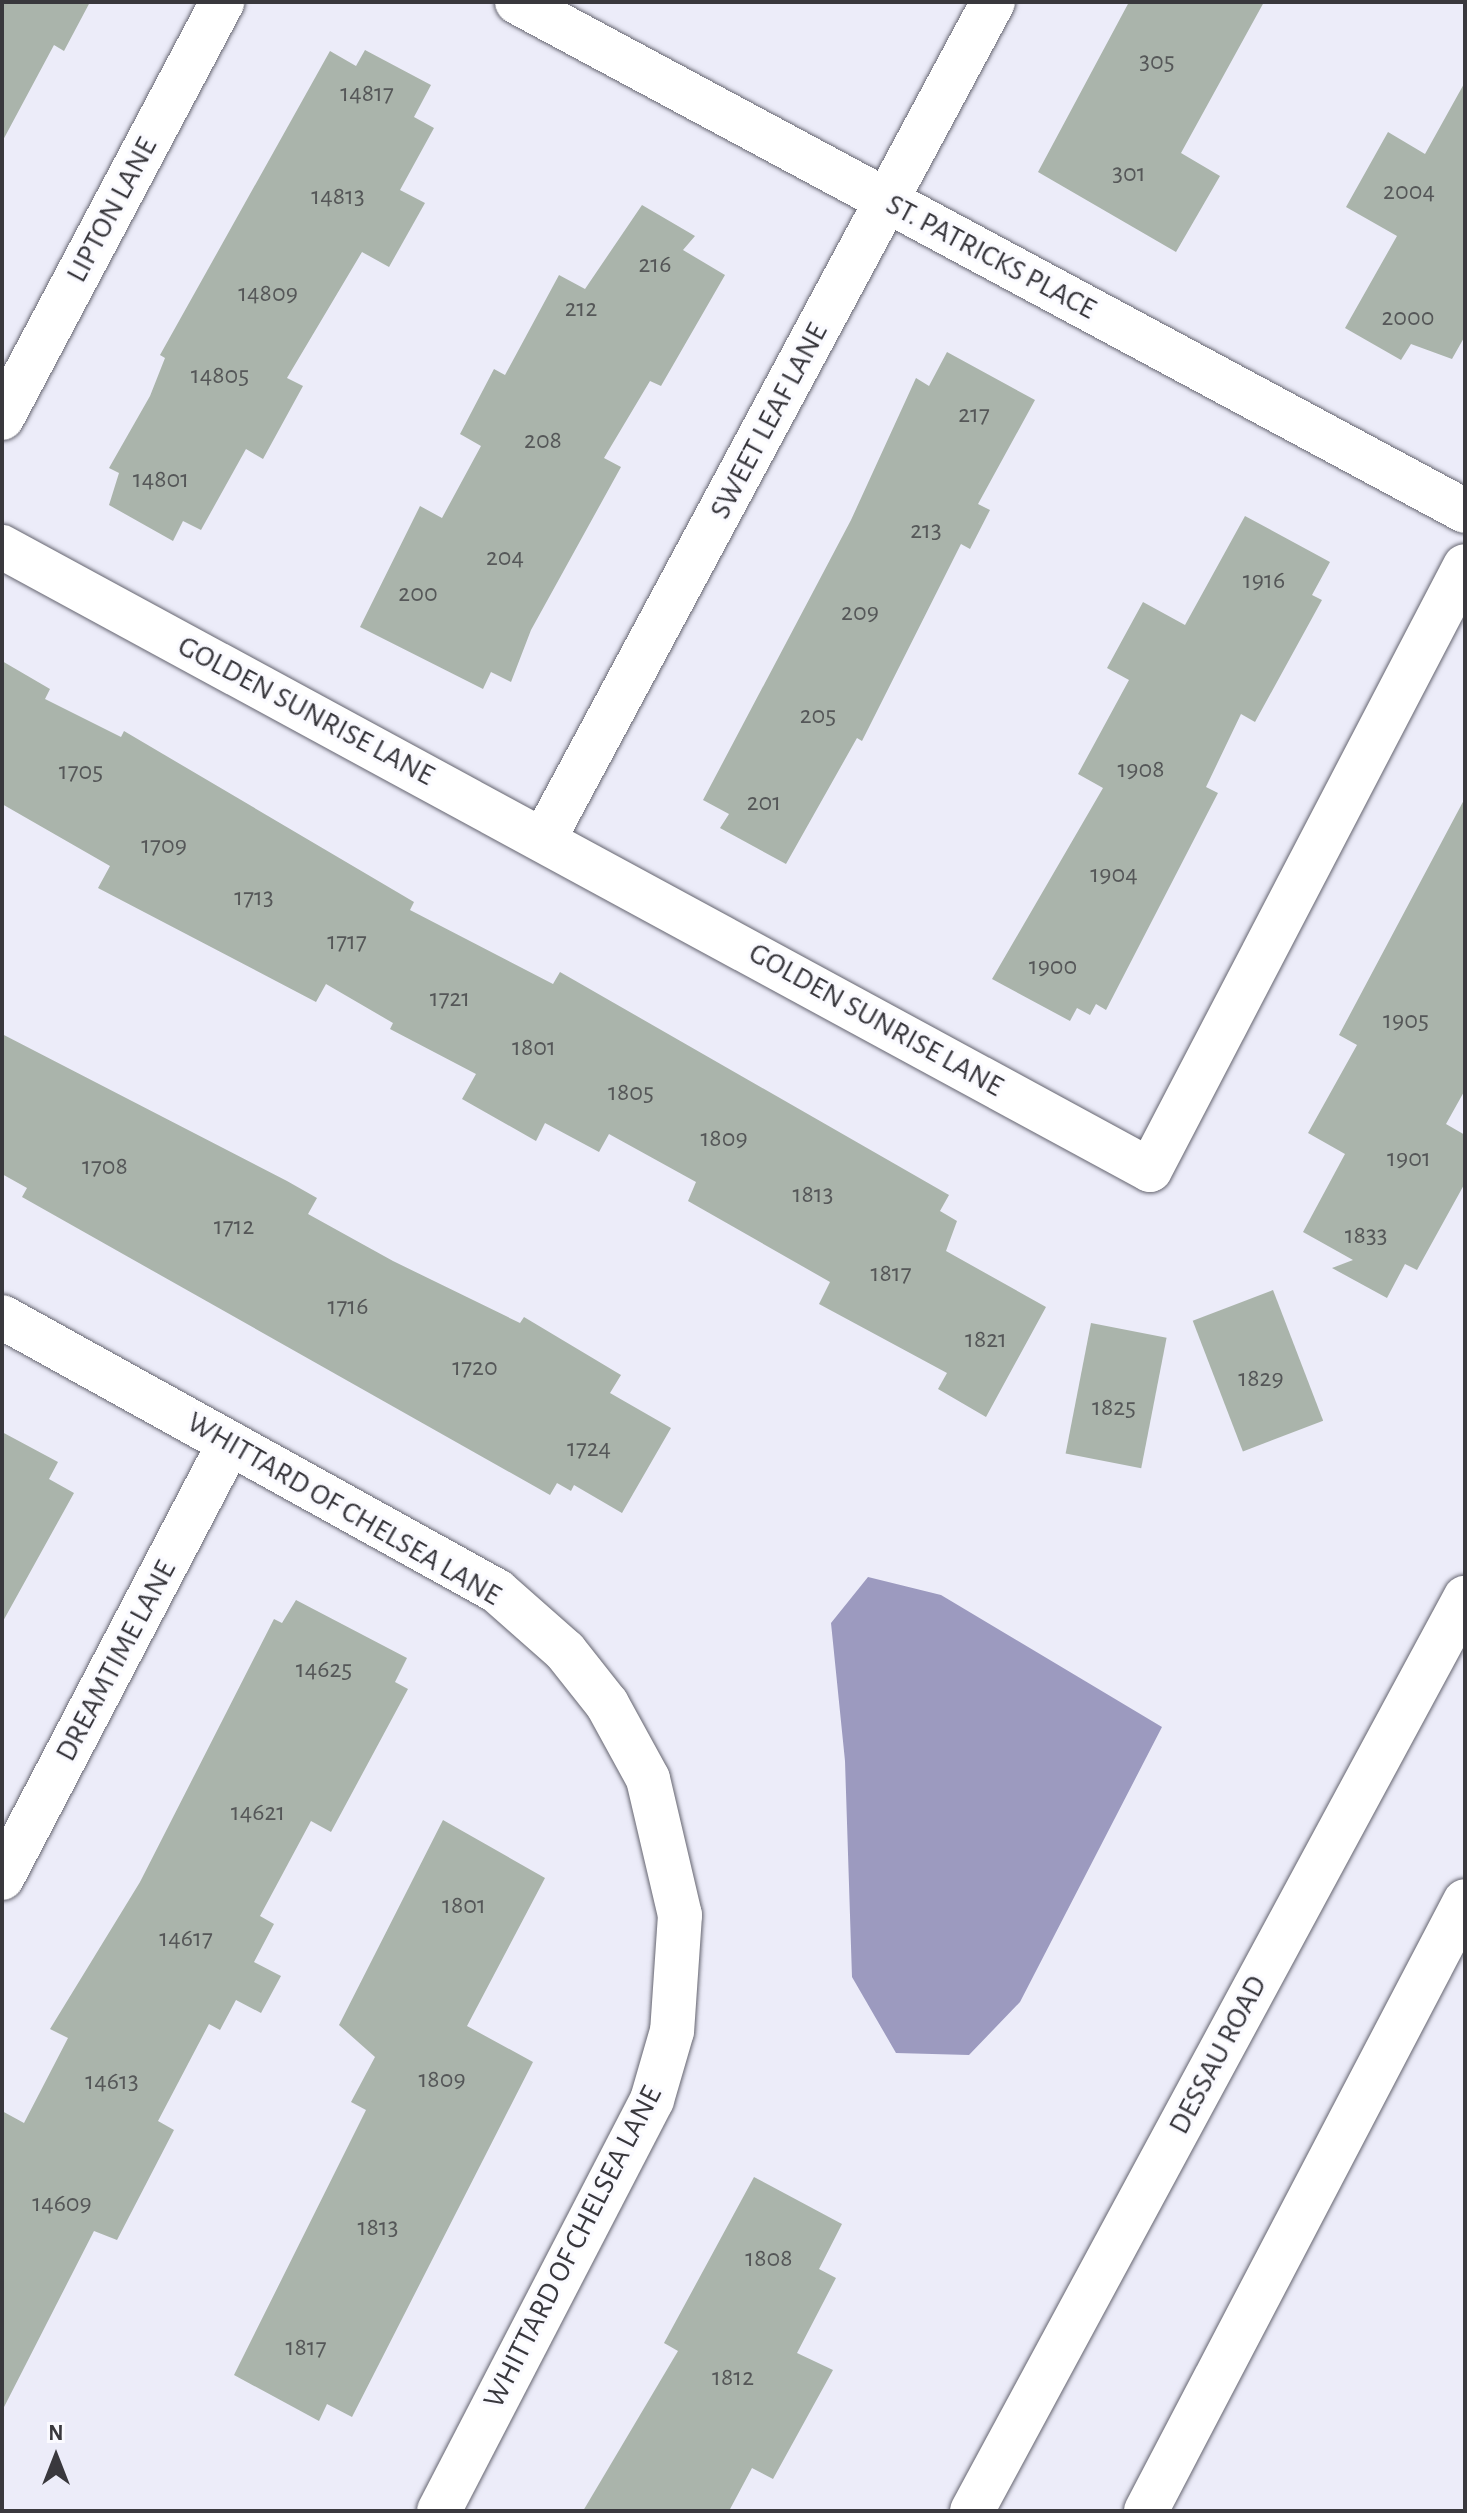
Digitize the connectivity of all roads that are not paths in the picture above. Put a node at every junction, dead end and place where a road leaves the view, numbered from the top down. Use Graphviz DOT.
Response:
graph roads {
  1 [pos="222,2"];
  2 [pos="517,2"];
  3 [pos="993,2"];
  4 [pos="888,201"];
  5 [pos="2,418"];
  6 [pos="1465,511"];
  7 [pos="2,547"];
  8 [pos="1465,566"];
  9 [pos="544,839"];
  10 [pos="2,1317"];
  11 [pos="229,1443"];
  12 [pos="1465,1598"];
  13 [pos="2,1878"];
  14 [pos="1465,1901"];
  15 [pos="439,2511"];
  16 [pos="972,2511"];
  17 [pos="1146,2511"];
  1 -- 5 [label="street, LIPTON LANE"];
  2 -- 4 [label="street, ST. PATRICKS PLACE"];
  3 -- 4 [label="street, SWEET LEAF LANE"];
  4 -- 6 [label="street, ST. PATRICKS PLACE"];
  4 -- 9 [label="street, SWEET LEAF LANE"];
  7 -- 9 [label="street, GOLDEN SUNRISE LANE"];
  8 -- 9 [label="street, GOLDEN SUNRISE LANE"];
  10 -- 11 [label="street, WHITTARD OF CHELSEA LANE"];
  11 -- 13 [label="street, DREAMTIME LANE"];
  11 -- 15 [label="street, WHITTARD OF CHELSEA LANE"];
  12 -- 16 [label="street, DESSAU ROAD"];
  14 -- 17 [label="street"];
}
